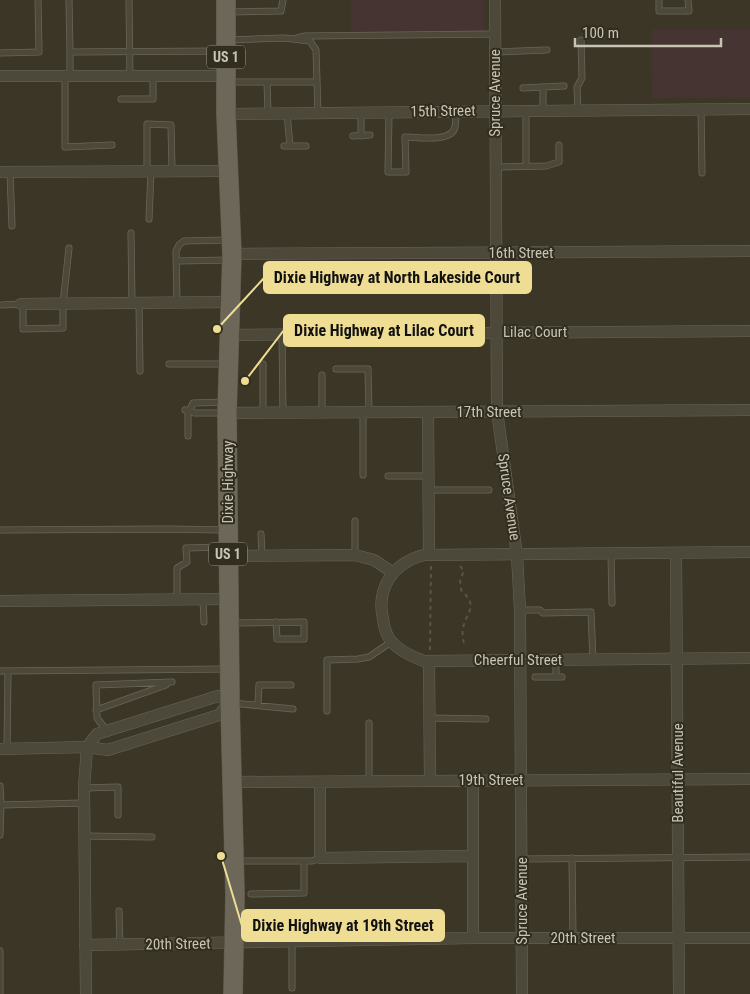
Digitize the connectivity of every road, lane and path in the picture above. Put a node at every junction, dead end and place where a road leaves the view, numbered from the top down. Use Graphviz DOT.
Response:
graph roads {
  1 [pos="38,0"];
  2 [pos="69,0"];
  3 [pos="129,0"];
  4 [pos="283,0"];
  5 [pos="495,0"];
  6 [pos="659,0"];
  7 [pos="688,0"];
  8 [pos="226,6"];
  9 [pos="495,34"];
  10 [pos="293,39"];
  11 [pos="581,40"];
  12 [pos="226,46"];
  13 [pos="548,50"];
  14 [pos="70,52"];
  15 [pos="130,52"];
  16 [pos="495,52"];
  17 [pos="0,53"];
  18 [pos="0,76"];
  19 [pos="68,76"];
  20 [pos="130,76"];
  21 [pos="153,76"];
  22 [pos="226,79"];
  23 [pos="267,82"];
  24 [pos="317,82"];
  25 [pos="564,86"];
  26 [pos="543,87"];
  27 [pos="522,88"];
  28 [pos="121,99"];
  29 [pos="700,109"];
  30 [pos="750,109"];
  31 [pos="495,110"];
  32 [pos="526,110"];
  33 [pos="544,110"];
  34 [pos="578,110"];
  35 [pos="456,111"];
  36 [pos="361,112"];
  37 [pos="389,112"];
  38 [pos="268,113"];
  39 [pos="287,113"];
  40 [pos="318,113"];
  41 [pos="226,114"];
  42 [pos="370,135"];
  43 [pos="353,136"];
  44 [pos="361,136"];
  45 [pos="112,145"];
  46 [pos="559,145"];
  47 [pos="306,146"];
  48 [pos="526,166"];
  49 [pos="496,167"];
  50 [pos="149,171"];
  51 [pos="172,171"];
  52 [pos="229,171"];
  53 [pos="5,172"];
  54 [pos="702,173"];
  55 [pos="149,219"];
  56 [pos="12,226"];
  57 [pos="131,233"];
  58 [pos="69,248"];
  59 [pos="232,251"];
  60 [pos="750,251"];
  61 [pos="496,253"];
  62 [pos="177,261"];
  63 [pos="230,302"];
  64 [pos="135,303"];
  65 [pos="177,303"];
  66 [pos="1,304"];
  67 [pos="22,304"];
  68 [pos="63,304"];
  69 [pos="750,331"];
  70 [pos="496,332"];
  71 [pos="282,334"];
  72 [pos="229,335"];
  73 [pos="169,364"];
  74 [pos="228,364"];
  75 [pos="263,364"];
  76 [pos="336,369"];
  77 [pos="140,371"];
  78 [pos="322,375"];
  79 [pos="227,408"];
  80 [pos="187,410"];
  81 [pos="750,410"];
  82 [pos="497,411"];
  83 [pos="322,412"];
  84 [pos="366,412"];
  85 [pos="428,412"];
  86 [pos="263,413"];
  87 [pos="284,413"];
  88 [pos="188,436"];
  89 [pos="363,475"];
  90 [pos="388,476"];
  91 [pos="429,476"];
  92 [pos="429,490"];
  93 [pos="489,490"];
  94 [pos="355,521"];
  95 [pos="0,530"];
  96 [pos="261,534"];
  97 [pos="228,545"];
  98 [pos="750,552"];
  99 [pos="611,553"];
  100 [pos="676,553"];
  101 [pos="355,555"];
  102 [pos="517,555"];
  103 [pos="262,556"];
  104 [pos="430,560"];
  105 [pos="459,564"];
  106 [pos="392,572"];
  107 [pos="177,599"];
  108 [pos="203,599"];
  109 [pos="228,599"];
  110 [pos="0,601"];
  111 [pos="612,603"];
  112 [pos="520,610"];
  113 [pos="204,622"];
  114 [pos="276,622"];
  115 [pos="229,623"];
  116 [pos="391,642"];
  117 [pos="464,644"];
  118 [pos="430,655"];
  119 [pos="677,658"];
  120 [pos="750,658"];
  121 [pos="556,660"];
  122 [pos="593,660"];
  123 [pos="520,661"];
  124 [pos="229,669"];
  125 [pos="0,671"];
  126 [pos="8,671"];
  127 [pos="535,677"];
  128 [pos="291,684"];
  129 [pos="230,702"];
  130 [pos="258,705"];
  131 [pos="293,709"];
  132 [pos="96,710"];
  133 [pos="327,711"];
  134 [pos="430,718"];
  135 [pos="486,719"];
  136 [pos="369,723"];
  137 [pos="107,731"];
  138 [pos="87,747"];
  139 [pos="4,749"];
  140 [pos="678,779"];
  141 [pos="750,779"];
  142 [pos="473,780"];
  143 [pos="521,780"];
  144 [pos="430,781"];
  145 [pos="233,782"];
  146 [pos="320,782"];
  147 [pos="369,782"];
  148 [pos="0,786"];
  149 [pos="84,788"];
  150 [pos="84,803"];
  151 [pos="1,805"];
  152 [pos="118,815"];
  153 [pos="0,835"];
  154 [pos="84,836"];
  155 [pos="152,837"];
  156 [pos="473,856"];
  157 [pos="678,857"];
  158 [pos="750,857"];
  159 [pos="320,858"];
  160 [pos="572,858"];
  161 [pos="522,859"];
  162 [pos="234,861"];
  163 [pos="304,861"];
  164 [pos="251,894"];
  165 [pos="119,911"];
  166 [pos="678,937"];
  167 [pos="473,938"];
  168 [pos="522,938"];
  169 [pos="573,938"];
  170 [pos="750,938"];
  171 [pos="292,942"];
  172 [pos="234,944"];
  173 [pos="85,945"];
  174 [pos="120,945"];
  175 [pos="0,951"];
  176 [pos="292,988"];
  177 [pos="0,994"];
  178 [pos="86,994"];
  179 [pos="233,994"];
  180 [pos="522,994"];
  181 [pos="679,994"];
  1 -- 17 [label="lane"];
  2 -- 14 [label="lane"];
  3 -- 15 [label="lane"];
  4 -- 8 [label="lane"];
  5 -- 9 [label="street, Spruce Avenue"];
  6 -- 7 [label="lane"];
  8 -- 12 [label="main road, Dixie Highway / US 1"];
  9 -- 10 [label="lane"];
  9 -- 16 [label="street, Spruce Avenue"];
  10 -- 12 [label="lane"];
  10 -- 24 [label="lane"];
  11 -- 34 [label="lane"];
  12 -- 15 [label="lane"];
  12 -- 22 [label="main road, Dixie Highway / US 1"];
  13 -- 16 [label="lane"];
  14 -- 15 [label="lane"];
  14 -- 19 [label="lane"];
  15 -- 20 [label="lane"];
  16 -- 31 [label="street, Spruce Avenue"];
  18 -- 19 [label="street"];
  19 -- 20 [label="street"];
  19 -- 45 [label="lane"];
  20 -- 21 [label="street"];
  21 -- 22 [label="street"];
  21 -- 28 [label="lane"];
  22 -- 23 [label="lane"];
  22 -- 41 [label="main road, Dixie Highway / US 1"];
  23 -- 24 [label="lane"];
  23 -- 38 [label="lane"];
  24 -- 40 [label="lane"];
  25 -- 26 [label="lane"];
  26 -- 27 [label="lane"];
  26 -- 33 [label="lane"];
  29 -- 30 [label="street, 15th Street"];
  29 -- 34 [label="street, 15th Street"];
  29 -- 54 [label="lane"];
  31 -- 32 [label="street, 15th Street"];
  31 -- 35 [label="street, 15th Street"];
  31 -- 49 [label="street, Spruce Avenue"];
  32 -- 33 [label="street, 15th Street"];
  32 -- 48 [label="lane"];
  33 -- 34 [label="street, 15th Street"];
  35 -- 37 [label="street, 15th Street"];
  35 -- 37 [label="lane"];
  36 -- 37 [label="street, 15th Street"];
  36 -- 40 [label="street, 15th Street"];
  36 -- 44 [label="lane"];
  38 -- 39 [label="street, 15th Street"];
  38 -- 41 [label="street, 15th Street"];
  39 -- 40 [label="street, 15th Street"];
  39 -- 47 [label="lane"];
  41 -- 52 [label="main road, Dixie Highway / US 1"];
  42 -- 44 [label="lane"];
  43 -- 44 [label="lane"];
  46 -- 48 [label="lane"];
  48 -- 49 [label="lane"];
  49 -- 61 [label="street, Spruce Avenue"];
  50 -- 51 [label="street"];
  50 -- 51 [label="lane"];
  50 -- 53 [label="street"];
  50 -- 55 [label="lane"];
  51 -- 52 [label="street"];
  52 -- 59 [label="main road, Dixie Highway / US 1"];
  53 -- 56 [label="lane"];
  57 -- 64 [label="lane"];
  58 -- 68 [label="lane"];
  59 -- 61 [label="street, 16th Street"];
  59 -- 62 [label="lane"];
  59 -- 62 [label="lane"];
  59 -- 63 [label="main road, Dixie Highway / US 1"];
  60 -- 61 [label="street, 16th Street"];
  61 -- 70 [label="street, Spruce Avenue"];
  62 -- 65 [label="lane"];
  63 -- 65 [label="street"];
  63 -- 72 [label="main road, Dixie Highway / US 1"];
  64 -- 65 [label="street"];
  64 -- 68 [label="street"];
  64 -- 77 [label="lane"];
  66 -- 67 [label="lane"];
  67 -- 68 [label="street"];
  67 -- 68 [label="lane"];
  69 -- 70 [label="street, Lilac Court"];
  70 -- 71 [label="street, Lilac Court"];
  70 -- 82 [label="street, Spruce Avenue"];
  71 -- 72 [label="street, Lilac Court"];
  71 -- 87 [label="lane"];
  72 -- 74 [label="main road, Dixie Highway / US 1"];
  73 -- 74 [label="lane"];
  74 -- 79 [label="main road, Dixie Highway / US 1"];
  75 -- 86 [label="lane"];
  76 -- 84 [label="lane"];
  78 -- 83 [label="lane"];
  79 -- 80 [label="lane"];
  79 -- 80 [label="lane"];
  79 -- 86 [label="street, 17th Street"];
  79 -- 97 [label="main road, Dixie Highway / US 1"];
  80 -- 88 [label="lane"];
  81 -- 82 [label="street, 17th Street"];
  82 -- 85 [label="street, 17th Street"];
  82 -- 102 [label="street, Spruce Avenue"];
  83 -- 84 [label="street, 17th Street"];
  83 -- 87 [label="street, 17th Street"];
  84 -- 85 [label="street, 17th Street"];
  84 -- 89 [label="lane"];
  85 -- 91 [label="street"];
  86 -- 87 [label="street, 17th Street"];
  90 -- 91 [label="lane"];
  91 -- 92 [label="street"];
  92 -- 93 [label="lane"];
  92 -- 104 [label="street"];
  94 -- 101 [label="lane"];
  95 -- 97 [label="lane"];
  96 -- 103 [label="lane"];
  97 -- 103 [label="street"];
  97 -- 107 [label="lane"];
  97 -- 109 [label="main road, Dixie Highway / US 1"];
  98 -- 100 [label="street"];
  99 -- 100 [label="street"];
  99 -- 102 [label="street"];
  99 -- 111 [label="lane"];
  100 -- 119 [label="street, Beautiful Avenue"];
  101 -- 103 [label="street"];
  101 -- 106 [label="street"];
  102 -- 104 [label="street"];
  102 -- 112 [label="street, Spruce Avenue"];
  104 -- 106 [label="street"];
  104 -- 118 [label="path"];
  105 -- 117 [label="path"];
  106 -- 116 [label="street"];
  107 -- 108 [label="street"];
  107 -- 110 [label="street"];
  108 -- 109 [label="street"];
  108 -- 113 [label="lane"];
  109 -- 115 [label="main road, Dixie Highway / US 1"];
  112 -- 122 [label="lane"];
  112 -- 123 [label="street, Spruce Avenue"];
  114 -- 114 [label="lane"];
  114 -- 115 [label="lane"];
  115 -- 124 [label="main road, Dixie Highway / US 1"];
  116 -- 118 [label="street, Cheerful Street"];
  116 -- 133 [label="lane"];
  118 -- 123 [label="street, Cheerful Street"];
  118 -- 134 [label="street"];
  119 -- 120 [label="street, Cheerful Street"];
  119 -- 122 [label="street, Cheerful Street"];
  119 -- 140 [label="street, Beautiful Avenue"];
  121 -- 122 [label="street, Cheerful Street"];
  121 -- 123 [label="street, Cheerful Street"];
  121 -- 127 [label="lane"];
  123 -- 143 [label="street, Spruce Avenue"];
  124 -- 126 [label="lane"];
  124 -- 129 [label="main road, Dixie Highway / US 1"];
  125 -- 126 [label="lane"];
  126 -- 139 [label="lane"];
  128 -- 130 [label="lane"];
  129 -- 130 [label="lane"];
  129 -- 137 [label="street"];
  129 -- 138 [label="street"];
  129 -- 145 [label="main road, Dixie Highway / US 1"];
  130 -- 131 [label="lane"];
  132 -- 132 [label="lane"];
  132 -- 137 [label="lane"];
  134 -- 135 [label="lane"];
  134 -- 144 [label="street"];
  136 -- 147 [label="lane"];
  137 -- 138 [label="street"];
  138 -- 139 [label="street"];
  138 -- 149 [label="street"];
  140 -- 141 [label="street, 19th Street"];
  140 -- 143 [label="street, 19th Street"];
  140 -- 157 [label="street, Beautiful Avenue"];
  142 -- 143 [label="street, 19th Street"];
  142 -- 144 [label="street, 19th Street"];
  142 -- 156 [label="street"];
  143 -- 161 [label="street, Spruce Avenue"];
  144 -- 147 [label="street, 19th Street"];
  145 -- 146 [label="street, 19th Street"];
  145 -- 162 [label="main road, Dixie Highway / US 1"];
  146 -- 147 [label="street, 19th Street"];
  146 -- 159 [label="street"];
  148 -- 151 [label="lane"];
  149 -- 150 [label="street"];
  149 -- 152 [label="lane"];
  150 -- 151 [label="lane"];
  150 -- 154 [label="street"];
  151 -- 153 [label="lane"];
  154 -- 155 [label="lane"];
  154 -- 173 [label="street"];
  156 -- 159 [label="street"];
  156 -- 167 [label="street"];
  157 -- 158 [label="lane"];
  157 -- 160 [label="lane"];
  157 -- 166 [label="street, Beautiful Avenue"];
  159 -- 163 [label="lane"];
  160 -- 161 [label="lane"];
  160 -- 169 [label="lane"];
  161 -- 168 [label="street, Spruce Avenue"];
  162 -- 163 [label="lane"];
  162 -- 172 [label="main road, Dixie Highway / US 1"];
  163 -- 164 [label="lane"];
  165 -- 174 [label="lane"];
  166 -- 169 [label="street, 20th Street"];
  166 -- 170 [label="street, 20th Street"];
  166 -- 181 [label="street, Beautiful Avenue"];
  167 -- 168 [label="street, 20th Street"];
  167 -- 171 [label="street, 20th Street"];
  168 -- 169 [label="street, 20th Street"];
  168 -- 180 [label="street, Spruce Avenue"];
  171 -- 172 [label="street, 20th Street"];
  171 -- 176 [label="lane"];
  172 -- 174 [label="street, 20th Street"];
  172 -- 179 [label="main road, Dixie Highway / US 1"];
  173 -- 174 [label="street, 20th Street"];
  173 -- 178 [label="street"];
  175 -- 177 [label="lane"];
}
